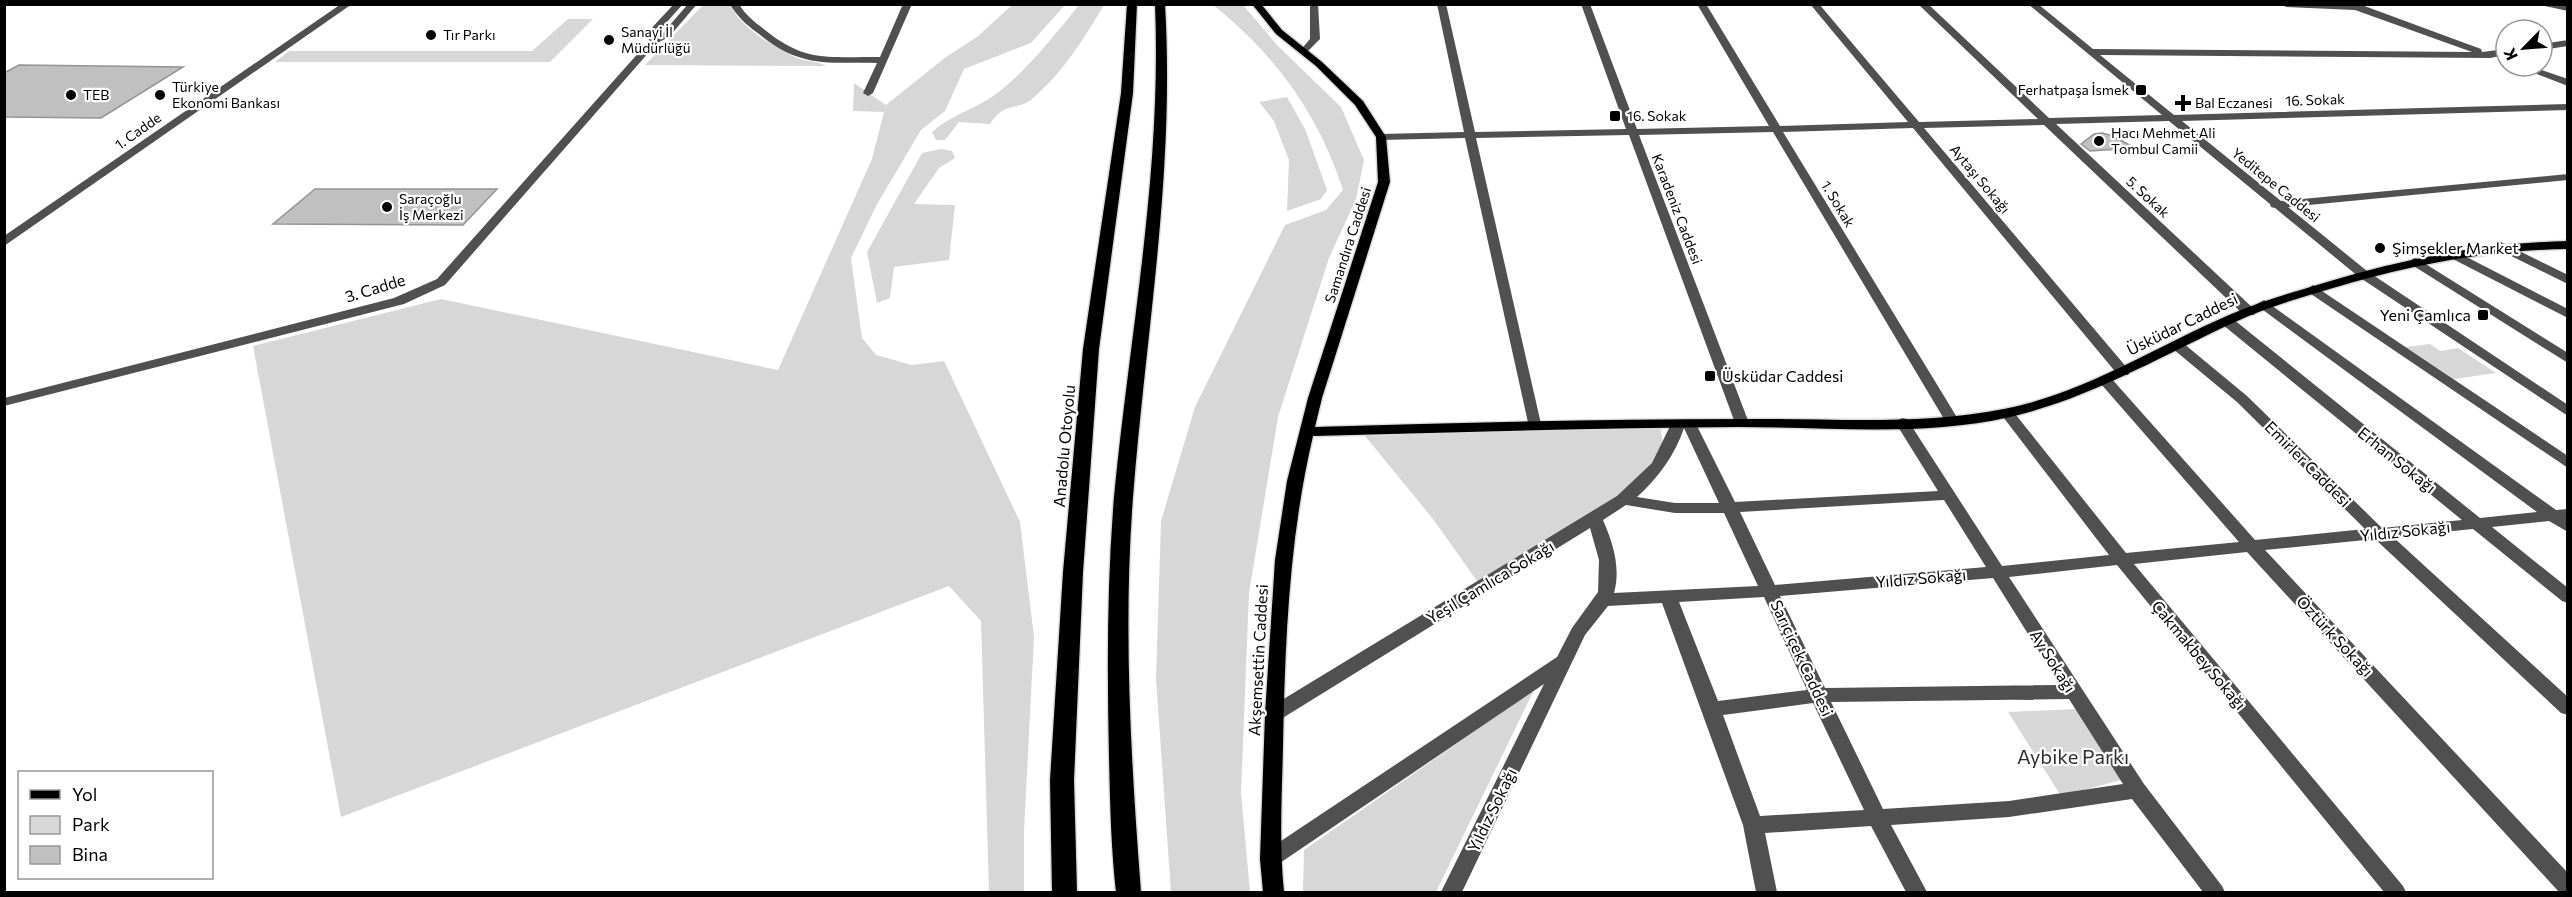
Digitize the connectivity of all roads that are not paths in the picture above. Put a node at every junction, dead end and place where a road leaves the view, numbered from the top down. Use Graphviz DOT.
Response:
graph roads {
  1 [pos="679,4"];
  2 [pos="693,4"];
  3 [pos="734,4"];
  4 [pos="908,4"];
  5 [pos="1132,4"];
  6 [pos="1160,4"];
  7 [pos="1256,4"];
  8 [pos="1314,4"];
  9 [pos="1441,4"];
  10 [pos="1585,4"];
  11 [pos="1701,4"];
  12 [pos="1814,4"];
  13 [pos="1922,4"];
  14 [pos="2031,4"];
  15 [pos="2286,4"];
  16 [pos="2372,4"];
  17 [pos="2548,4"];
  18 [pos="341,5"];
  19 [pos="2352,6"];
  20 [pos="2568,8"];
  21 [pos="654,41"];
  22 [pos="286,42"];
  23 [pos="1304,52"];
  24 [pos="2089,52"];
  25 [pos="2494,54"];
  26 [pos="2490,55"];
  27 [pos="2494,56"];
  28 [pos="883,60"];
  29 [pos="868,93"];
  30 [pos="2568,107"];
  31 [pos="2171,119"];
  32 [pos="2045,122"];
  33 [pos="1914,125"];
  34 [pos="1776,129"];
  35 [pos="1632,133"];
  36 [pos="1469,135"];
  37 [pos="1381,137"];
  38 [pos="2568,177"];
  39 [pos="2275,205"];
  40 [pos="4,230"];
  41 [pos="4,242"];
  42 [pos="2568,245"];
  43 [pos="2501,246"];
  44 [pos="2451,253"];
  45 [pos="2416,262"];
  46 [pos="2363,274"];
  47 [pos="2568,280"];
  48 [pos="2313,289"];
  49 [pos="2264,304"];
  50 [pos="2249,312"];
  51 [pos="2568,314"];
  52 [pos="2229,322"];
  53 [pos="2178,346"];
  54 [pos="2568,359"];
  55 [pos="2123,372"];
  56 [pos="2106,381"];
  57 [pos="4,402"];
  58 [pos="2568,412"];
  59 [pos="2007,413"];
  60 [pos="1951,419"];
  61 [pos="1902,422"];
  62 [pos="1683,423"];
  63 [pos="1742,423"];
  64 [pos="1534,424"];
  65 [pos="1307,432"];
  66 [pos="2568,463"];
  67 [pos="1949,495"];
  68 [pos="1623,500"];
  69 [pos="1727,508"];
  70 [pos="2560,515"];
  71 [pos="1594,518"];
  72 [pos="2475,524"];
  73 [pos="2568,526"];
  74 [pos="2378,533"];
  75 [pos="2252,547"];
  76 [pos="2121,559"];
  77 [pos="1998,572"];
  78 [pos="1770,591"];
  79 [pos="2568,597"];
  80 [pos="1669,598"];
  81 [pos="1603,600"];
  82 [pos="1564,662"];
  83 [pos="2073,692"];
  84 [pos="1820,695"];
  85 [pos="2568,708"];
  86 [pos="1712,709"];
  87 [pos="1274,714"];
  88 [pos="2137,790"];
  89 [pos="1877,818"];
  90 [pos="1753,825"];
  91 [pos="1270,859"];
  92 [pos="2568,890"];
  93 [pos="1064,892"];
  94 [pos="1128,892"];
  95 [pos="1274,892"];
  96 [pos="1452,892"];
  97 [pos="1766,892"];
  98 [pos="1917,892"];
  99 [pos="2215,892"];
  100 [pos="2396,892"];
  101 [pos="2563,892"];
  1 -- 21 [label="street"];
  2 -- 21 [label="street"];
  3 -- 28 [label="street"];
  4 -- 28 [label="street"];
  5 -- 93 [label="highway, Anadolu Otoyolu"];
  6 -- 94 [label="highway"];
  7 -- 23 [label="main road, Samandıra Caddesi"];
  8 -- 23 [label="street"];
  9 -- 36 [label="street"];
  10 -- 35 [label="street, Karadeniz Caddesi"];
  11 -- 34 [label="street, 1. Sokak"];
  12 -- 33 [label="street, Aytaşı Sokağı"];
  13 -- 32 [label="street, 5. Sokak"];
  14 -- 24 [label="street, Yeditepe Caddesi"];
  15 -- 19 [label="street"];
  16 -- 19 [label="street"];
  17 -- 20 [label="street"];
  18 -- 22 [label="street, 1. Cadde"];
  19 -- 26 [label="street"];
  21 -- 57 [label="street, 3. Cadde"];
  22 -- 40 [label="street, 1. Cadde"];
  22 -- 41 [label="street, 1. Cadde"];
  23 -- 37 [label="main road, Samandıra Caddesi"];
  24 -- 26 [label="street"];
  24 -- 31 [label="street, Yeditepe Caddesi"];
  25 -- 26 [label="street"];
  26 -- 27 [label="street"];
  28 -- 29 [label="street"];
  30 -- 31 [label="street, 16. Sokak"];
  31 -- 32 [label="street, 16. Sokak"];
  31 -- 39 [label="street, Yeditepe Caddesi"];
  32 -- 33 [label="street, 16. Sokak"];
  32 -- 50 [label="street, 5. Sokak"];
  33 -- 34 [label="street, 16. Sokak"];
  33 -- 55 [label="street, Aytaşı Sokağı"];
  34 -- 35 [label="street, 16. Sokak"];
  34 -- 60 [label="street, 1. Sokak"];
  35 -- 36 [label="street, 16. Sokak"];
  35 -- 63 [label="street, Karadeniz Caddesi"];
  36 -- 37 [label="street, 16. Sokak"];
  36 -- 64 [label="street"];
  37 -- 65 [label="main road, Samandıra Caddesi"];
  38 -- 39 [label="street"];
  39 -- 46 [label="street, Yeditepe Caddesi"];
  42 -- 43 [label="main road, Üsküdar Caddesi"];
  43 -- 44 [label="main road, Üsküdar Caddesi"];
  43 -- 47 [label="street"];
  44 -- 45 [label="main road, Üsküdar Caddesi"];
  44 -- 51 [label="street"];
  45 -- 46 [label="main road, Üsküdar Caddesi"];
  45 -- 54 [label="street"];
  46 -- 48 [label="main road, Üsküdar Caddesi"];
  46 -- 58 [label="street, Yeditepe Caddesi"];
  48 -- 49 [label="main road, Üsküdar Caddesi"];
  48 -- 66 [label="street"];
  49 -- 50 [label="main road, Üsküdar Caddesi"];
  49 -- 70 [label="street"];
  50 -- 52 [label="main road, Üsküdar Caddesi"];
  52 -- 53 [label="main road, Üsküdar Caddesi"];
  52 -- 72 [label="street, Erhan Sokağı"];
  53 -- 55 [label="main road, Üsküdar Caddesi"];
  53 -- 74 [label="street, Emirler Caddesi"];
  55 -- 56 [label="main road, Üsküdar Caddesi"];
  56 -- 59 [label="main road, Üsküdar Caddesi"];
  56 -- 75 [label="street, Öztürk Sokağı"];
  59 -- 60 [label="main road, Üsküdar Caddesi"];
  59 -- 76 [label="street, Çakmakbey Sokağı"];
  60 -- 61 [label="main road, Üsküdar Caddesi"];
  61 -- 63 [label="main road, Üsküdar Caddesi"];
  61 -- 67 [label="street, Ay Sokağı"];
  62 -- 63 [label="main road, Üsküdar Caddesi"];
  62 -- 64 [label="main road, Üsküdar Caddesi"];
  62 -- 68 [label="street, Yeşil Çamlıca Sokağı"];
  62 -- 69 [label="street, Sarıçiçek Caddesi"];
  64 -- 65 [label="main road, Üsküdar Caddesi"];
  65 -- 87 [label="main road, Akşemsettin Caddesi"];
  67 -- 69 [label="street"];
  67 -- 77 [label="street, Ay Sokağı"];
  68 -- 69 [label="street"];
  68 -- 71 [label="street, Yeşil Çamlıca Sokağı"];
  69 -- 78 [label="street, Sarıçiçek Caddesi"];
  70 -- 72 [label="street, Yıldız Sokağı"];
  70 -- 73 [label="street"];
  71 -- 81 [label="street"];
  71 -- 87 [label="street, Yeşil Çamlıca Sokağı"];
  72 -- 74 [label="street, Yıldız Sokağı"];
  72 -- 79 [label="street, Erhan Sokağı"];
  74 -- 75 [label="street, Yıldız Sokağı"];
  74 -- 85 [label="street, Emirler Caddesi"];
  75 -- 76 [label="street, Yıldız Sokağı"];
  75 -- 92 [label="street, Öztürk Sokağı"];
  76 -- 77 [label="street, Yıldız Sokağı"];
  76 -- 100 [label="street, Çakmakbey Sokağı"];
  77 -- 78 [label="street, Yıldız Sokağı"];
  77 -- 83 [label="street, Ay Sokağı"];
  78 -- 80 [label="street, Yıldız Sokağı"];
  78 -- 84 [label="street, Sarıçiçek Caddesi"];
  80 -- 81 [label="street, Yıldız Sokağı"];
  80 -- 86 [label="street"];
  81 -- 82 [label="street, Yıldız Sokağı"];
  82 -- 91 [label="street"];
  82 -- 96 [label="street, Yıldız Sokağı"];
  83 -- 84 [label="street"];
  83 -- 88 [label="street, Ay Sokağı"];
  84 -- 86 [label="street"];
  84 -- 89 [label="street, Sarıçiçek Caddesi"];
  86 -- 90 [label="street"];
  87 -- 91 [label="main road, Akşemsettin Caddesi"];
  88 -- 89 [label="street"];
  88 -- 99 [label="street, Ay Sokağı"];
  89 -- 90 [label="street"];
  89 -- 98 [label="street, Sarıçiçek Caddesi"];
  90 -- 97 [label="street"];
  91 -- 95 [label="main road, Akşemsettin Caddesi"];
  92 -- 101 [label="street"];
}
